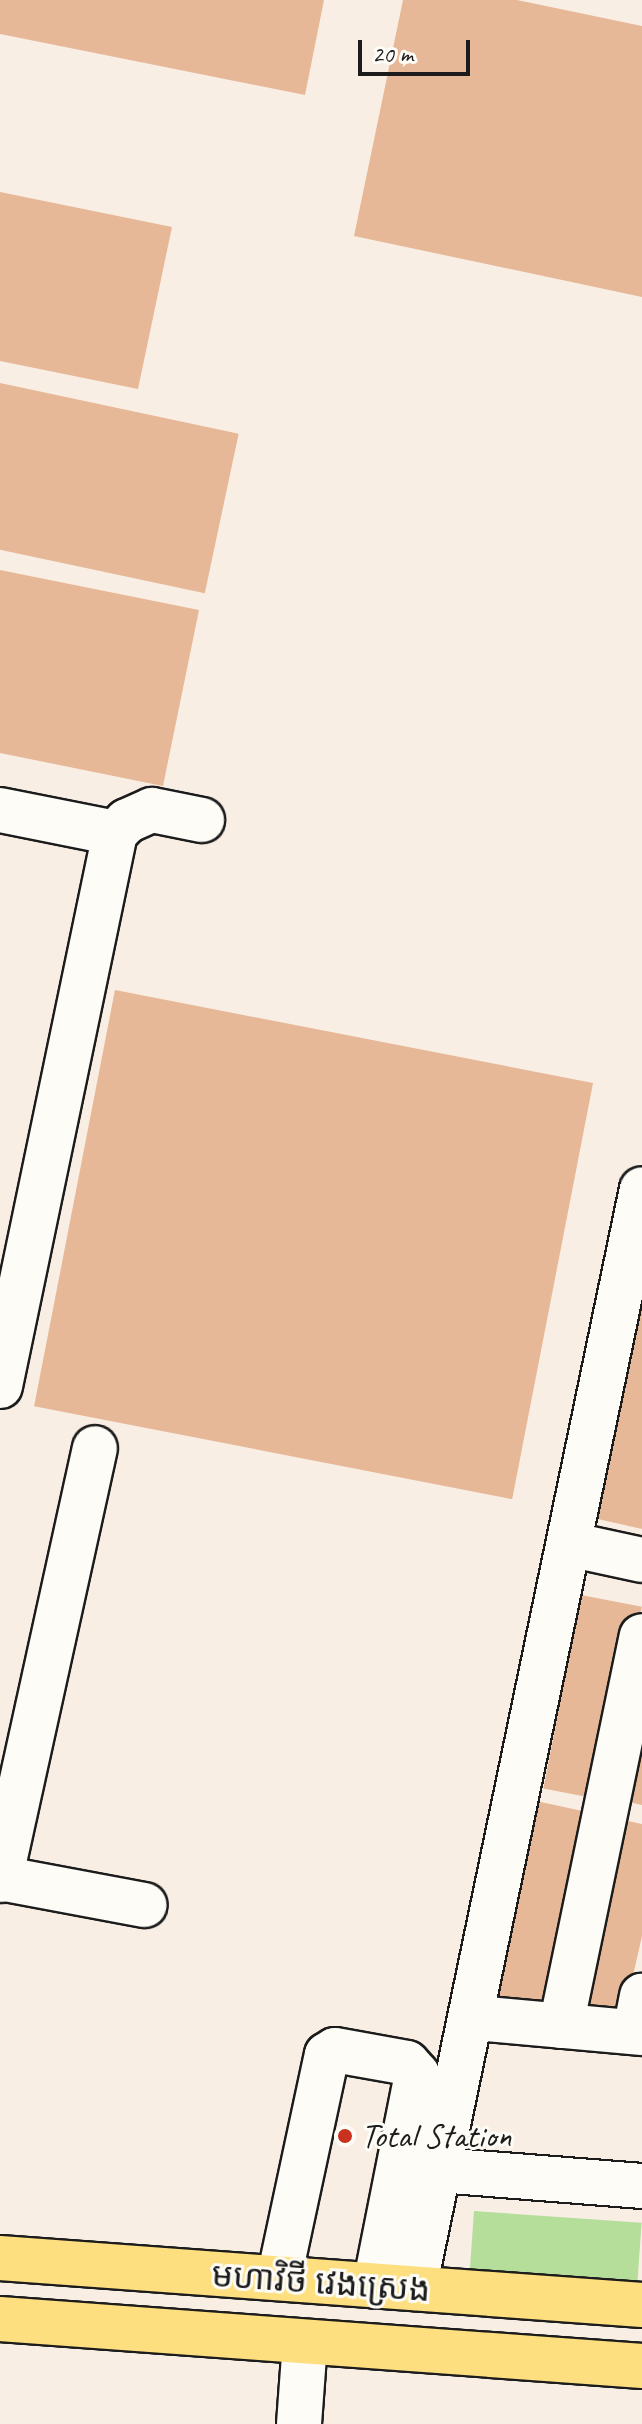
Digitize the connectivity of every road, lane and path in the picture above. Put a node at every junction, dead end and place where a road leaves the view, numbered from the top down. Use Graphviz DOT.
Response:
graph roads {
  1 [pos="0,810"];
  2 [pos="202,820"];
  3 [pos="115,833"];
  4 [pos="642,1189"];
  5 [pos="0,1386"];
  6 [pos="95,1448"];
  7 [pos="577,1546"];
  8 [pos="642,1560"];
  9 [pos="642,1636"];
  10 [pos="0,1879"];
  11 [pos="144,1905"];
  12 [pos="487,2019"];
  13 [pos="640,2021"];
  14 [pos="561,2026"];
  15 [pos="439,2170"];
  16 [pos="642,2186"];
  17 [pos="0,2258"];
  18 [pos="279,2278"];
  19 [pos="395,2287"];
  20 [pos="642,2305"];
  21 [pos="0,2319"];
  22 [pos="305,2342"];
  23 [pos="642,2366"];
  24 [pos="299,2424"];
  1 -- 3 [label="street"];
  2 -- 3 [label="street"];
  3 -- 5 [label="street"];
  4 -- 15 [label="street"];
  6 -- 10 [label="street"];
  7 -- 8 [label="street"];
  9 -- 14 [label="street"];
  10 -- 11 [label="street"];
  12 -- 14 [label="street"];
  13 -- 14 [label="street"];
  15 -- 16 [label="street"];
  15 -- 19 [label="street"];
  17 -- 18 [label="main road, មហាវិថី វេងស្រេង"];
  18 -- 19 [label="main road, មហាវិថី វេងស្រេង"];
  18 -- 19 [label="street"];
  19 -- 20 [label="main road, មហាវិថី វេងស្រេង"];
  21 -- 22 [label="main road, មហាវិថី វេងស្រេង"];
  22 -- 23 [label="main road, មហាវិថី វេងស្រេង"];
  22 -- 24 [label="street"];
}
